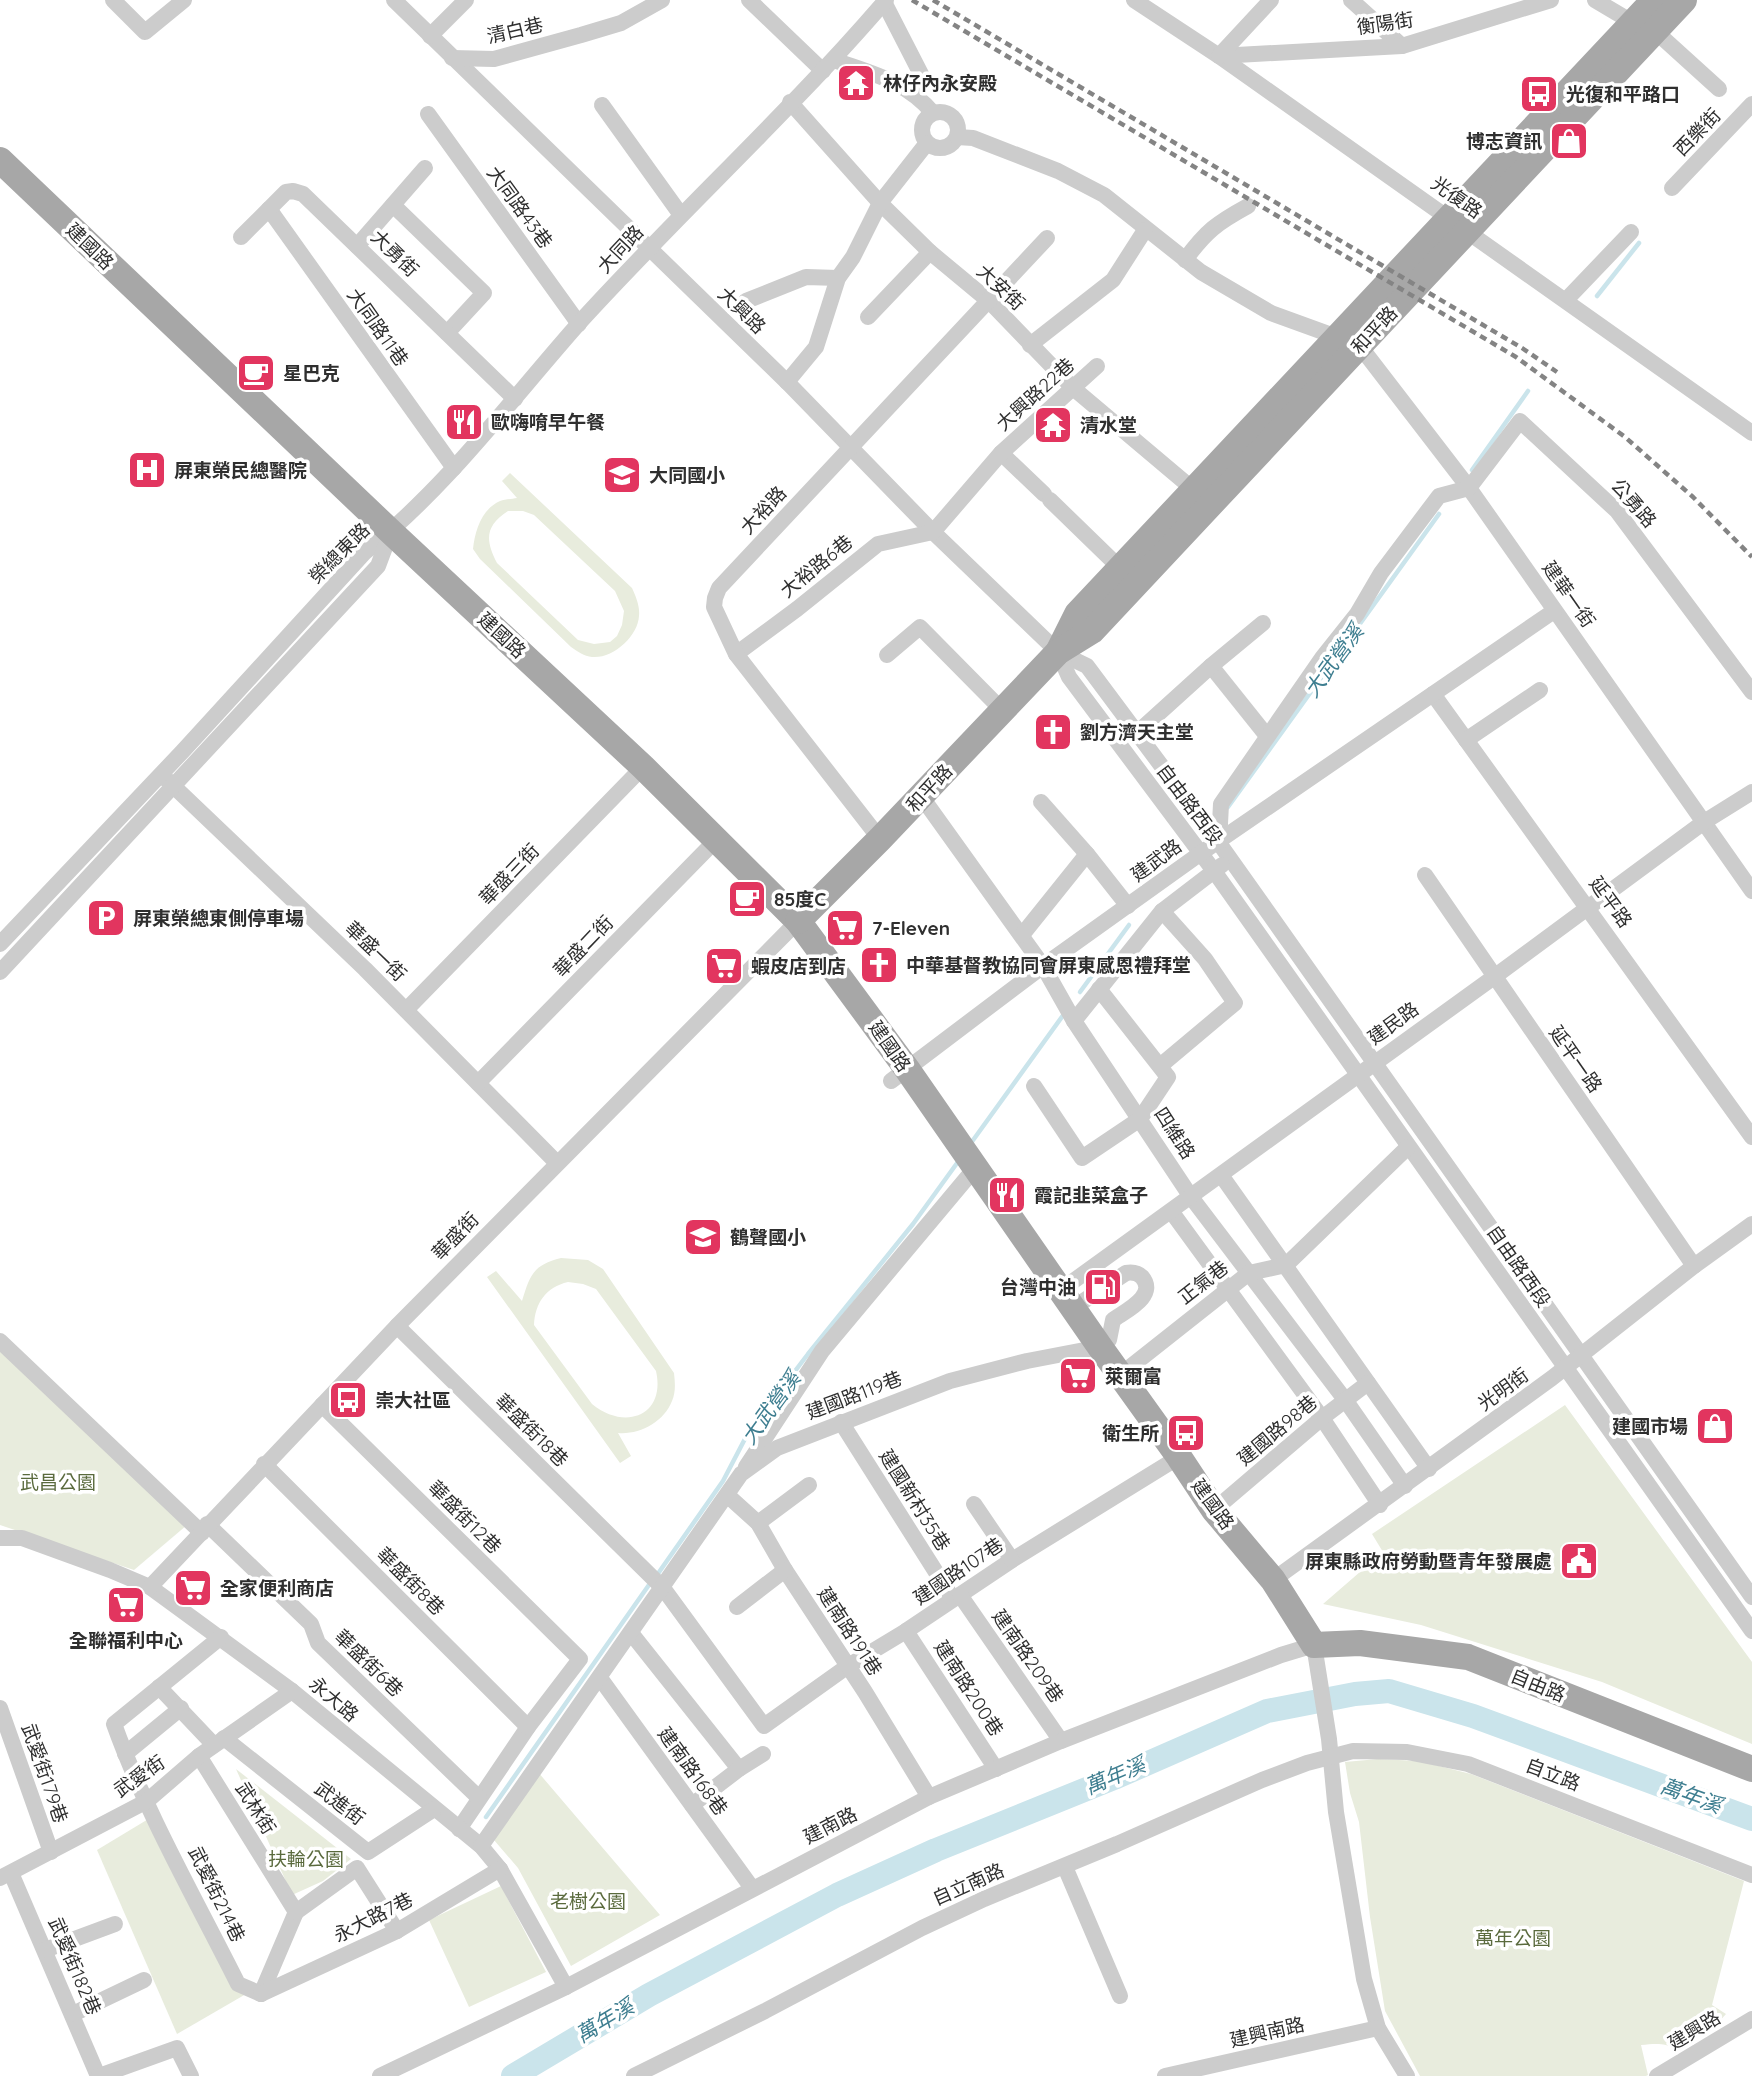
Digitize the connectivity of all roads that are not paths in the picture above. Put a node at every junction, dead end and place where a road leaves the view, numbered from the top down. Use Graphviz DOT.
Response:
graph roads {
  1 [pos="113,0"];
  2 [pos="184,0"];
  3 [pos="394,0"];
  4 [pos="466,0"];
  5 [pos="662,0"];
  6 [pos="750,0"];
  7 [pos="1134,0"];
  8 [pos="1271,0"];
  9 [pos="1351,0"];
  10 [pos="1551,0"];
  11 [pos="1595,0"];
  12 [pos="1654,0"];
  13 [pos="1684,0"];
  14 [pos="885,1"];
  15 [pos="1643,26"];
  16 [pos="430,36"];
  17 [pos="1402,46"];
  18 [pos="1219,56"];
  19 [pos="452,58"];
  20 [pos="829,65"];
  21 [pos="1719,89"];
  22 [pos="916,93"];
  23 [pos="790,103"];
  24 [pos="1752,104"];
  25 [pos="602,105"];
  26 [pos="933,113"];
  27 [pos="428,114"];
  28 [pos="957,137"];
  29 [pos="927,143"];
  30 [pos="0,160"];
  31 [pos="425,168"];
  32 [pos="1672,188"];
  33 [pos="880,203"];
  34 [pos="393,205"];
  35 [pos="1248,206"];
  36 [pos="269,209"];
  37 [pos="681,215"];
  38 [pos="1458,224"];
  39 [pos="1146,230"];
  40 [pos="1631,232"];
  41 [pos="241,237"];
  42 [pos="1047,238"];
  43 [pos="357,246"];
  44 [pos="648,250"];
  45 [pos="930,251"];
  46 [pos="1185,260"];
  47 [pos="838,278"];
  48 [pos="1566,300"];
  49 [pos="746,301"];
  50 [pos="989,301"];
  51 [pos="869,317"];
  52 [pos="579,324"];
  53 [pos="447,333"];
  54 [pos="1348,341"];
  55 [pos="1030,345"];
  56 [pos="1097,366"];
  57 [pos="786,382"];
  58 [pos="1073,388"];
  59 [pos="515,400"];
  60 [pos="1752,433"];
  61 [pos="850,447"];
  62 [pos="1001,453"];
  63 [pos="454,468"];
  64 [pos="1469,488"];
  65 [pos="1194,490"];
  66 [pos="391,531"];
  67 [pos="933,532"];
  68 [pos="1120,568"];
  69 [pos="1554,611"];
  70 [pos="1263,623"];
  71 [pos="1058,652"];
  72 [pos="736,654"];
  73 [pos="887,655"];
  74 [pos="1211,666"];
  75 [pos="247,680"];
  76 [pos="1540,690"];
  77 [pos="261,692"];
  78 [pos="1752,692"];
  79 [pos="1433,694"];
  80 [pos="1002,710"];
  81 [pos="1137,733"];
  82 [pos="1267,736"];
  83 [pos="1466,740"];
  84 [pos="643,767"];
  85 [pos="161,774"];
  86 [pos="173,786"];
  87 [pos="1752,792"];
  88 [pos="921,796"];
  89 [pos="1041,802"];
  90 [pos="1704,822"];
  91 [pos="717,839"];
  92 [pos="880,839"];
  93 [pos="1219,843"];
  94 [pos="94,844"];
  95 [pos="1201,853"];
  96 [pos="1087,854"];
  97 [pos="107,857"];
  98 [pos="1230,859"];
  99 [pos="1214,871"];
  100 [pos="1425,874"];
  101 [pos="1752,891"];
  102 [pos="1128,906"];
  103 [pos="1588,906"];
  104 [pos="1163,911"];
  105 [pos="798,921"];
  106 [pos="1022,935"];
  107 [pos="0,944"];
  108 [pos="1043,966"];
  109 [pos="0,972"];
  110 [pos="1494,977"];
  111 [pos="1099,989"];
  112 [pos="406,1010"];
  113 [pos="1070,1013"];
  114 [pos="1375,1062"];
  115 [pos="1160,1066"];
  116 [pos="1357,1074"];
  117 [pos="899,1075"];
  118 [pos="478,1083"];
  119 [pos="1034,1086"];
  120 [pos="1140,1119"];
  121 [pos="1752,1137"];
  122 [pos="1408,1147"];
  123 [pos="969,1157"];
  124 [pos="556,1163"];
  125 [pos="1221,1175"];
  126 [pos="1191,1197"];
  127 [pos="1171,1211"];
  128 [pos="1752,1224"];
  129 [pos="1286,1265"];
  130 [pos="1694,1266"];
  131 [pos="1249,1273"];
  132 [pos="1229,1288"];
  133 [pos="1067,1299"];
  134 [pos="397,1326"];
  135 [pos="0,1341"];
  136 [pos="1100,1347"];
  137 [pos="1581,1354"];
  138 [pos="1565,1368"];
  139 [pos="1120,1374"];
  140 [pos="1368,1383"];
  141 [pos="1346,1401"];
  142 [pos="321,1405"];
  143 [pos="1322,1418"];
  144 [pos="841,1422"];
  145 [pos="1179,1457"];
  146 [pos="264,1464"];
  147 [pos="1429,1469"];
  148 [pos="741,1475"];
  149 [pos="809,1485"];
  150 [pos="1405,1486"];
  151 [pos="727,1495"];
  152 [pos="974,1503"];
  153 [pos="1380,1505"];
  154 [pos="1214,1510"];
  155 [pos="758,1523"];
  156 [pos="204,1528"];
  157 [pos="0,1538"];
  158 [pos="1012,1560"];
  159 [pos="785,1570"];
  160 [pos="1273,1580"];
  161 [pos="150,1587"];
  162 [pos="663,1588"];
  163 [pos="1751,1594"];
  164 [pos="956,1597"];
  165 [pos="1733,1606"];
  166 [pos="737,1607"];
  167 [pos="1752,1630"];
  168 [pos="906,1631"];
  169 [pos="631,1633"];
  170 [pos="221,1637"];
  171 [pos="1314,1645"];
  172 [pos="848,1666"];
  173 [pos="585,1676"];
  174 [pos="159,1687"];
  175 [pos="292,1691"];
  176 [pos="0,1707"];
  177 [pos="181,1708"];
  178 [pos="764,1726"];
  179 [pos="528,1727"];
  180 [pos="1062,1741"];
  181 [pos="219,1742"];
  182 [pos="125,1754"];
  183 [pos="763,1754"];
  184 [pos="199,1756"];
  185 [pos="1330,1756"];
  186 [pos="739,1769"];
  187 [pos="996,1769"];
  188 [pos="1752,1769"];
  189 [pos="929,1797"];
  190 [pos="479,1798"];
  191 [pos="147,1801"];
  192 [pos="692,1805"];
  193 [pos="434,1809"];
  194 [pos="459,1829"];
  195 [pos="481,1846"];
  196 [pos="51,1852"];
  197 [pos="368,1852"];
  198 [pos="1065,1867"];
  199 [pos="357,1868"];
  200 [pos="500,1869"];
  201 [pos="1752,1875"];
  202 [pos="6,1876"];
  203 [pos="752,1888"];
  204 [pos="296,1912"];
  205 [pos="115,1924"];
  206 [pos="397,1931"];
  207 [pos="45,1950"];
  208 [pos="144,1980"];
  209 [pos="566,1987"];
  210 [pos="261,1994"];
  211 [pos="1120,1996"];
  212 [pos="73,2014"];
  213 [pos="1752,2019"];
  214 [pos="1378,2028"];
  215 [pos="1667,2074"];
  216 [pos="99,2076"];
  217 [pos="191,2076"];
  218 [pos="380,2076"];
  219 [pos="635,2076"];
  220 [pos="1165,2076"];
  221 [pos="1407,2076"];
  1 -- 2 [label="street"];
  3 -- 16 [label="street, 大興路"];
  4 -- 16 [label="street"];
  5 -- 19 [label="street, 清白巷"];
  6 -- 20 [label="street"];
  7 -- 18 [label="street, 光復路"];
  8 -- 18 [label="street"];
  9 -- 17 [label="street"];
  10 -- 17 [label="street, 衡陽街"];
  11 -- 15 [label="street"];
  12 -- 15 [label="main road, 和平路"];
  13 -- 15 [label="main road, 和平路"];
  14 -- 20 [label="street, 大同路"];
  14 -- 22 [label="street"];
  15 -- 21 [label="street"];
  15 -- 38 [label="main road, 和平路"];
  16 -- 19 [label="street, 大興路"];
  17 -- 18 [label="street, 衡陽街"];
  18 -- 38 [label="street, 光復路"];
  19 -- 44 [label="street, 大興路"];
  20 -- 22 [label="street"];
  20 -- 23 [label="street, 大同路"];
  22 -- 26 [label="street"];
  23 -- 33 [label="street, 大安街"];
  23 -- 37 [label="street, 大同路"];
  24 -- 32 [label="street, 西樂街"];
  25 -- 37 [label="street"];
  26 -- 28 [label="street"];
  26 -- 29 [label="street"];
  27 -- 52 [label="street, 大同路43巷"];
  28 -- 29 [label="street"];
  28 -- 39 [label="street"];
  29 -- 33 [label="street"];
  30 -- 66 [label="main road, 建國路"];
  31 -- 34 [label="street"];
  33 -- 45 [label="street, 大安街"];
  33 -- 47 [label="street"];
  34 -- 43 [label="street"];
  34 -- 53 [label="street"];
  35 -- 46 [label="street"];
  36 -- 41 [label="street, 大勇街"];
  36 -- 43 [label="street, 大勇街"];
  36 -- 63 [label="street, 大同路11巷"];
  37 -- 44 [label="street, 大同路"];
  38 -- 48 [label="street, 光復路"];
  38 -- 54 [label="main road, 和平路"];
  39 -- 46 [label="street"];
  39 -- 55 [label="street"];
  40 -- 48 [label="street"];
  42 -- 50 [label="street, 大裕路"];
  43 -- 53 [label="street, 大勇街"];
  44 -- 52 [label="street, 大同路"];
  44 -- 57 [label="street, 大興路"];
  45 -- 50 [label="street, 大安街"];
  45 -- 51 [label="street"];
  46 -- 54 [label="street"];
  47 -- 49 [label="street"];
  47 -- 57 [label="street"];
  48 -- 60 [label="street, 光復路"];
  50 -- 55 [label="street, 大安街"];
  50 -- 61 [label="street, 大裕路"];
  52 -- 59 [label="street, 大同路"];
  53 -- 59 [label="street, 大勇街"];
  54 -- 64 [label="street, 建華一街"];
  54 -- 65 [label="main road, 和平路"];
  54 -- 71 [label="main road, 和平路"];
  55 -- 58 [label="street, 大安街"];
  56 -- 58 [label="street, 大興路22巷"];
  57 -- 61 [label="street, 大興路"];
  58 -- 62 [label="street, 大興路22巷"];
  58 -- 65 [label="street, 大安街"];
  59 -- 63 [label="street, 大同路"];
  61 -- 67 [label="street, 大興路"];
  61 -- 72 [label="street, 大裕路"];
  62 -- 67 [label="street, 大興路22巷"];
  62 -- 68 [label="street, 大興路22巷"];
  63 -- 66 [label="street, 大同路"];
  64 -- 69 [label="street, 建華一街"];
  64 -- 78 [label="street, 公勇路"];
  64 -- 82 [label="street"];
  65 -- 68 [label="main road, 和平路"];
  66 -- 75 [label="street, 榮總東路"];
  66 -- 77 [label="street, 榮總東路"];
  66 -- 84 [label="main road, 建國路"];
  67 -- 71 [label="street, 大興路"];
  67 -- 72 [label="street, 大裕路6巷"];
  68 -- 71 [label="main road, 和平路"];
  69 -- 79 [label="street, 建武路"];
  69 -- 90 [label="street, 建華一街"];
  70 -- 74 [label="street"];
  71 -- 80 [label="main road, 和平路"];
  71 -- 81 [label="street, 自由路西段"];
  71 -- 95 [label="street, 自由路西段"];
  72 -- 92 [label="street, 大裕路"];
  73 -- 80 [label="street"];
  74 -- 81 [label="street"];
  74 -- 82 [label="street"];
  75 -- 77 [label="street"];
  75 -- 85 [label="street, 榮總東路"];
  76 -- 83 [label="street"];
  77 -- 86 [label="street, 榮總東路"];
  79 -- 83 [label="street, 延平路"];
  79 -- 93 [label="street, 建武路"];
  80 -- 88 [label="main road, 和平路"];
  81 -- 93 [label="street, 自由路西段"];
  82 -- 93 [label="street"];
  83 -- 103 [label="street, 延平路"];
  84 -- 91 [label="main road, 建國路"];
  84 -- 112 [label="street, 華盛三街"];
  85 -- 86 [label="street, 華盛一街"];
  85 -- 94 [label="street, 榮總東路"];
  86 -- 97 [label="street, 榮總東路"];
  86 -- 112 [label="street, 華盛一街"];
  87 -- 90 [label="street, 建民路"];
  88 -- 92 [label="main road, 和平路"];
  88 -- 106 [label="street, 四維路"];
  89 -- 96 [label="street"];
  90 -- 101 [label="street, 建華一街"];
  90 -- 103 [label="street, 建民路"];
  91 -- 105 [label="main road, 建國路"];
  91 -- 118 [label="street, 華盛二街"];
  92 -- 105 [label="main road, 和平路"];
  93 -- 95 [label="street, 建武路"];
  93 -- 98 [label="street, 自由路西段"];
  94 -- 97 [label="street"];
  94 -- 107 [label="street, 榮總東路"];
  95 -- 99 [label="street, 自由路西段"];
  95 -- 102 [label="street, 建武路"];
  96 -- 102 [label="street"];
  96 -- 106 [label="street"];
  97 -- 109 [label="street, 榮總東路"];
  98 -- 99 [label="street"];
  98 -- 114 [label="street, 自由路西段"];
  99 -- 104 [label="street"];
  99 -- 116 [label="street, 自由路西段"];
  100 -- 110 [label="street, 延平一路"];
  102 -- 108 [label="street, 建武路"];
  103 -- 110 [label="street, 建民路"];
  103 -- 121 [label="street, 延平路"];
  104 -- 111 [label="street"];
  104 -- 115 [label="street"];
  105 -- 117 [label="main road, 建國路"];
  105 -- 124 [label="street, 華盛街"];
  106 -- 108 [label="street, 四維路"];
  108 -- 113 [label="street, 四維路"];
  108 -- 117 [label="street, 建武路"];
  110 -- 114 [label="street, 建民路"];
  110 -- 130 [label="street, 延平一路"];
  111 -- 113 [label="street"];
  111 -- 115 [label="street"];
  112 -- 118 [label="street, 華盛一街"];
  113 -- 120 [label="street, 四維路"];
  114 -- 116 [label="street, 建民路"];
  114 -- 137 [label="street, 自由路西段"];
  115 -- 120 [label="street"];
  116 -- 122 [label="street, 自由路西段"];
  116 -- 125 [label="street, 建民路"];
  117 -- 123 [label="main road, 建國路"];
  118 -- 124 [label="street, 華盛一街"];
  119 -- 120 [label="street"];
  120 -- 126 [label="street, 四維路"];
  122 -- 129 [label="street"];
  122 -- 138 [label="street, 自由路西段"];
  123 -- 133 [label="main road, 建國路"];
  123 -- 148 [label="street"];
  124 -- 134 [label="street, 華盛街"];
  125 -- 126 [label="street, 建民路"];
  125 -- 129 [label="street"];
  126 -- 127 [label="street, 建民路"];
  126 -- 131 [label="street, 四維路"];
  127 -- 132 [label="street"];
  127 -- 133 [label="street, 建民路"];
  128 -- 130 [label="street, 光明街"];
  129 -- 131 [label="street, 正氣巷"];
  129 -- 140 [label="street"];
  130 -- 137 [label="street, 光明街"];
  131 -- 132 [label="street, 正氣巷"];
  131 -- 141 [label="street, 四維路"];
  132 -- 139 [label="street, 正氣巷"];
  132 -- 143 [label="street"];
  133 -- 136 [label="main road, 建國路"];
  133 -- 136 [label="street"];
  134 -- 142 [label="street, 華盛街"];
  134 -- 162 [label="street, 華盛街18巷"];
  135 -- 156 [label="street, 華盛街6巷"];
  136 -- 139 [label="main road, 建國路"];
  136 -- 144 [label="street, 建國路119巷"];
  137 -- 138 [label="street, 光明街"];
  137 -- 163 [label="street, 自由路西段"];
  138 -- 147 [label="street, 光明街"];
  138 -- 165 [label="street, 自由路西段"];
  139 -- 145 [label="main road, 建國路"];
  140 -- 141 [label="street, 建國路98巷"];
  140 -- 147 [label="street"];
  141 -- 143 [label="street, 建國路98巷"];
  141 -- 150 [label="street, 四維路"];
  142 -- 146 [label="street, 華盛街"];
  142 -- 173 [label="street, 華盛街12巷"];
  143 -- 153 [label="street"];
  143 -- 154 [label="street, 建國路98巷"];
  144 -- 148 [label="street, 建國路119巷"];
  144 -- 164 [label="street, 建國新村35巷"];
  145 -- 154 [label="main road, 建國路"];
  145 -- 158 [label="street, 建國路107巷"];
  146 -- 156 [label="street, 華盛街"];
  146 -- 179 [label="street, 華盛街8巷"];
  147 -- 150 [label="street, 光明街"];
  148 -- 151 [label="street, 建國路119巷"];
  149 -- 155 [label="street"];
  150 -- 153 [label="street, 光明街"];
  151 -- 155 [label="street, 建南路191巷"];
  151 -- 162 [label="street, 建國路119巷"];
  152 -- 158 [label="street"];
  153 -- 160 [label="street, 光明街"];
  154 -- 160 [label="main road, 建國路"];
  155 -- 159 [label="street, 建南路191巷"];
  156 -- 161 [label="street, 華盛街"];
  156 -- 190 [label="street, 華盛街6巷"];
  157 -- 161 [label="street, 永大路"];
  158 -- 164 [label="street, 建國路107巷"];
  159 -- 166 [label="street"];
  159 -- 172 [label="street, 建南路191巷"];
  160 -- 171 [label="main road, 建國路"];
  161 -- 170 [label="street, 永大路"];
  162 -- 169 [label="street, 建國路119巷"];
  162 -- 178 [label="street, 華盛街18巷"];
  163 -- 165 [label="street"];
  164 -- 168 [label="street, 建國路107巷"];
  164 -- 180 [label="street, 建南路209巷"];
  165 -- 167 [label="street, 自由路西段"];
  168 -- 172 [label="street, 建國路107巷"];
  168 -- 187 [label="street, 建南路200巷"];
  169 -- 173 [label="street, 建國路119巷"];
  169 -- 186 [label="street"];
  170 -- 174 [label="street"];
  170 -- 175 [label="street, 永大路"];
  171 -- 180 [label="street, 建南路"];
  171 -- 185 [label="street"];
  171 -- 188 [label="main road, 自由路"];
  172 -- 178 [label="street, 建國路107巷"];
  172 -- 189 [label="street, 建南路191巷"];
  173 -- 179 [label="street"];
  173 -- 192 [label="street, 建南路168巷"];
  173 -- 195 [label="street, 建國路119巷"];
  174 -- 177 [label="street, 武進街"];
  174 -- 182 [label="street, 武愛街214巷"];
  175 -- 181 [label="street, 武愛街"];
  175 -- 193 [label="street, 永大路"];
  176 -- 196 [label="street, 武愛街179巷"];
  177 -- 181 [label="street, 武進街"];
  177 -- 182 [label="street"];
  179 -- 190 [label="street"];
  180 -- 187 [label="street, 建南路"];
  181 -- 184 [label="street, 武愛街"];
  181 -- 197 [label="street, 武進街"];
  182 -- 191 [label="street, 武愛街214巷"];
  183 -- 186 [label="street"];
  184 -- 191 [label="street, 武愛街"];
  184 -- 204 [label="street, 武林街"];
  185 -- 198 [label="street, 自立南路"];
  185 -- 201 [label="street, 自立路"];
  185 -- 214 [label="street"];
  186 -- 192 [label="street"];
  187 -- 189 [label="street, 建南路"];
  189 -- 203 [label="street, 建南路"];
  190 -- 194 [label="street"];
  191 -- 196 [label="street, 武愛街"];
  191 -- 210 [label="street, 武愛街214巷"];
  192 -- 203 [label="street, 建南路168巷"];
  193 -- 194 [label="street, 永大路"];
  193 -- 197 [label="street, 武進街"];
  194 -- 195 [label="street, 永大路"];
  195 -- 200 [label="street, 永大路"];
  196 -- 202 [label="street, 武愛街"];
  197 -- 199 [label="street"];
  198 -- 211 [label="street"];
  198 -- 219 [label="street, 自立南路"];
  199 -- 204 [label="street"];
  199 -- 206 [label="street"];
  200 -- 206 [label="street, 永大路7巷"];
  200 -- 209 [label="street, 永大路"];
  202 -- 207 [label="street, 武愛街182巷"];
  203 -- 209 [label="street, 建南路"];
  204 -- 210 [label="street"];
  205 -- 207 [label="street"];
  206 -- 210 [label="street, 永大路7巷"];
  207 -- 212 [label="street, 武愛街182巷"];
  208 -- 212 [label="street"];
  209 -- 218 [label="street, 建南路"];
  212 -- 216 [label="street, 武愛街182巷"];
  213 -- 215 [label="street, 建興路"];
  214 -- 220 [label="street, 建興南路"];
  214 -- 221 [label="street"];
  216 -- 217 [label="street"];
}
